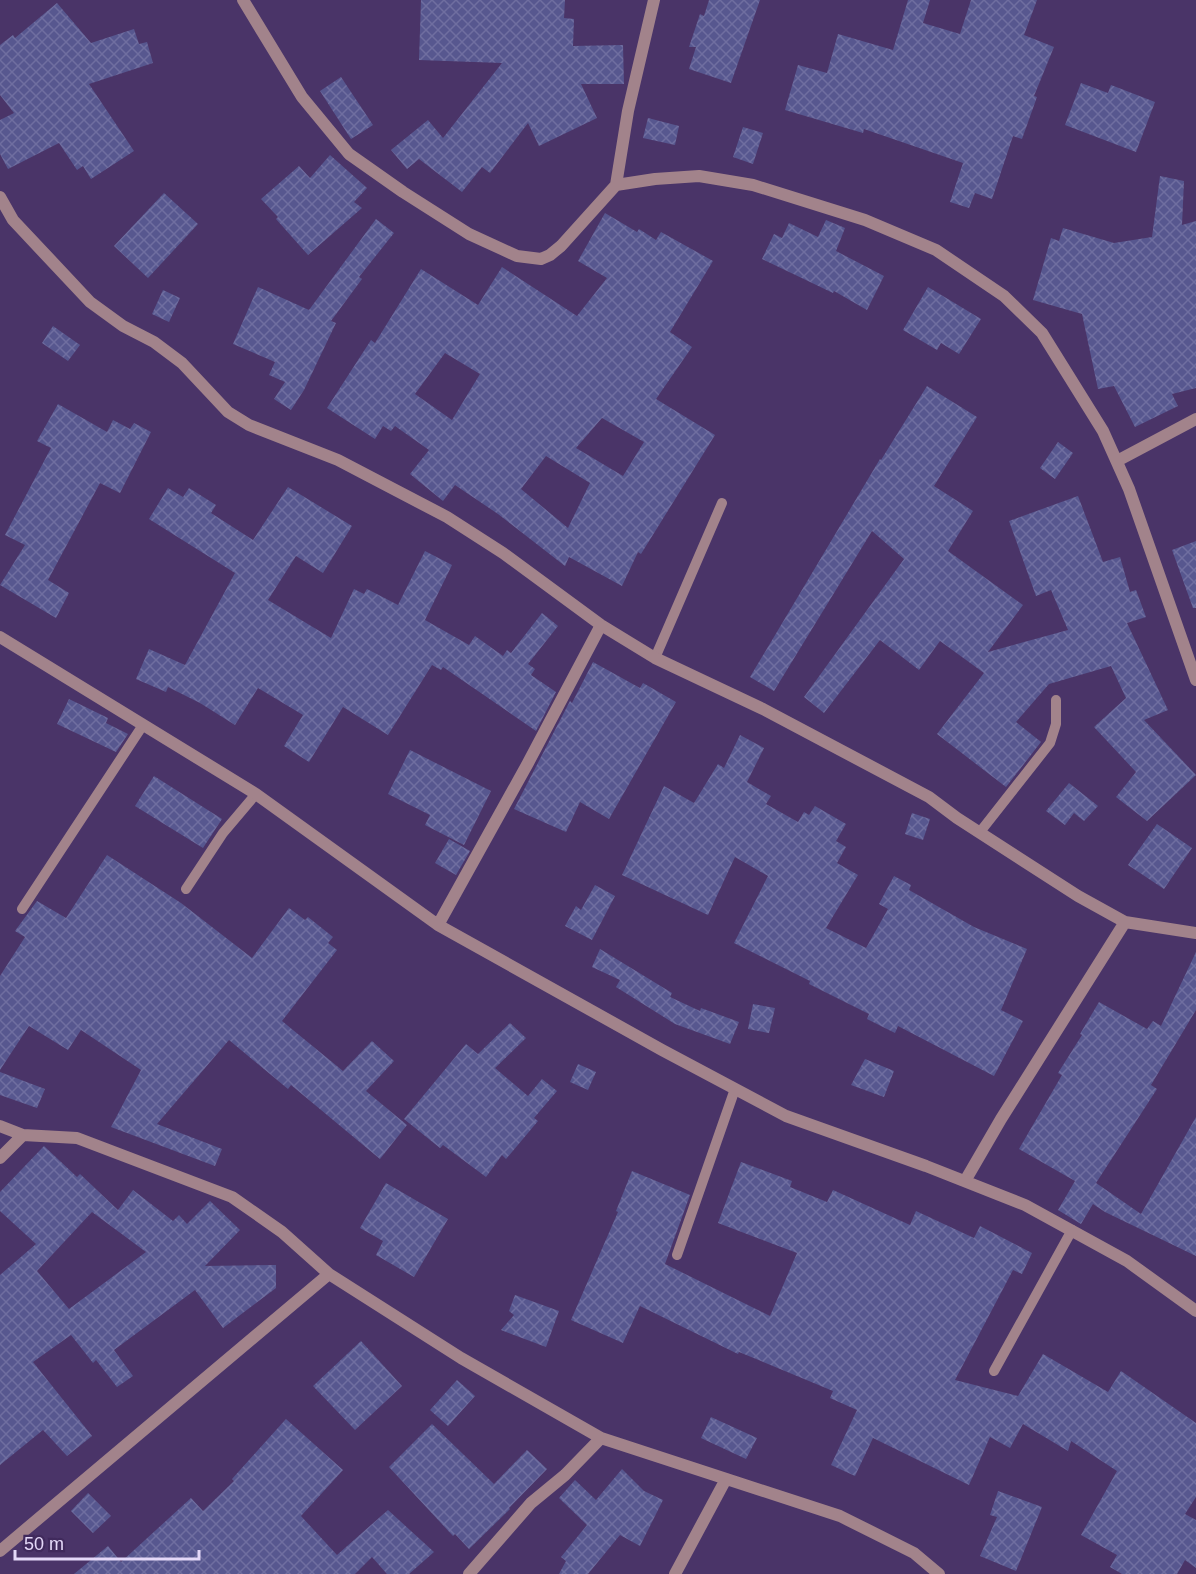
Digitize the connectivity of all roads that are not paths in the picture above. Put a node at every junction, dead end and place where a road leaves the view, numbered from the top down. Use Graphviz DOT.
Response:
graph roads {
  1 [pos="243,0"];
  2 [pos="654,0"];
  3 [pos="616,185"];
  4 [pos="0,197"];
  5 [pos="1196,419"];
  6 [pos="1117,461"];
  7 [pos="722,502"];
  8 [pos="601,625"];
  9 [pos="0,638"];
  10 [pos="654,658"];
  11 [pos="1196,680"];
  12 [pos="1056,700"];
  13 [pos="143,725"];
  14 [pos="256,794"];
  15 [pos="980,832"];
  16 [pos="186,889"];
  17 [pos="22,909"];
  18 [pos="1125,922"];
  19 [pos="438,925"];
  20 [pos="1196,933"];
  21 [pos="735,1089"];
  22 [pos="0,1125"];
  23 [pos="23,1135"];
  24 [pos="0,1158"];
  25 [pos="964,1181"];
  26 [pos="1072,1230"];
  27 [pos="677,1255"];
  28 [pos="329,1274"];
  29 [pos="1196,1311"];
  30 [pos="994,1371"];
  31 [pos="601,1438"];
  32 [pos="726,1479"];
  33 [pos="0,1551"];
  34 [pos="469,1574"];
  35 [pos="675,1574"];
  36 [pos="939,1574"];
  1 -- 3 [label="street"];
  2 -- 3 [label="street"];
  3 -- 6 [label="street"];
  4 -- 8 [label="street"];
  5 -- 6 [label="street"];
  6 -- 11 [label="street"];
  7 -- 10 [label="lane"];
  8 -- 10 [label="street"];
  8 -- 19 [label="street"];
  9 -- 13 [label="street"];
  10 -- 15 [label="street"];
  12 -- 15 [label="lane"];
  13 -- 14 [label="street"];
  13 -- 17 [label="lane"];
  14 -- 16 [label="lane"];
  14 -- 19 [label="street"];
  15 -- 18 [label="street"];
  18 -- 20 [label="street"];
  18 -- 25 [label="street"];
  19 -- 21 [label="street"];
  21 -- 25 [label="street"];
  21 -- 27 [label="lane"];
  22 -- 23 [label="street"];
  23 -- 24 [label="street"];
  23 -- 28 [label="street"];
  25 -- 26 [label="street"];
  26 -- 29 [label="street"];
  26 -- 30 [label="lane"];
  28 -- 31 [label="street"];
  28 -- 33 [label="street"];
  31 -- 32 [label="street"];
  31 -- 34 [label="street"];
  32 -- 35 [label="street"];
  32 -- 36 [label="street"];
}
